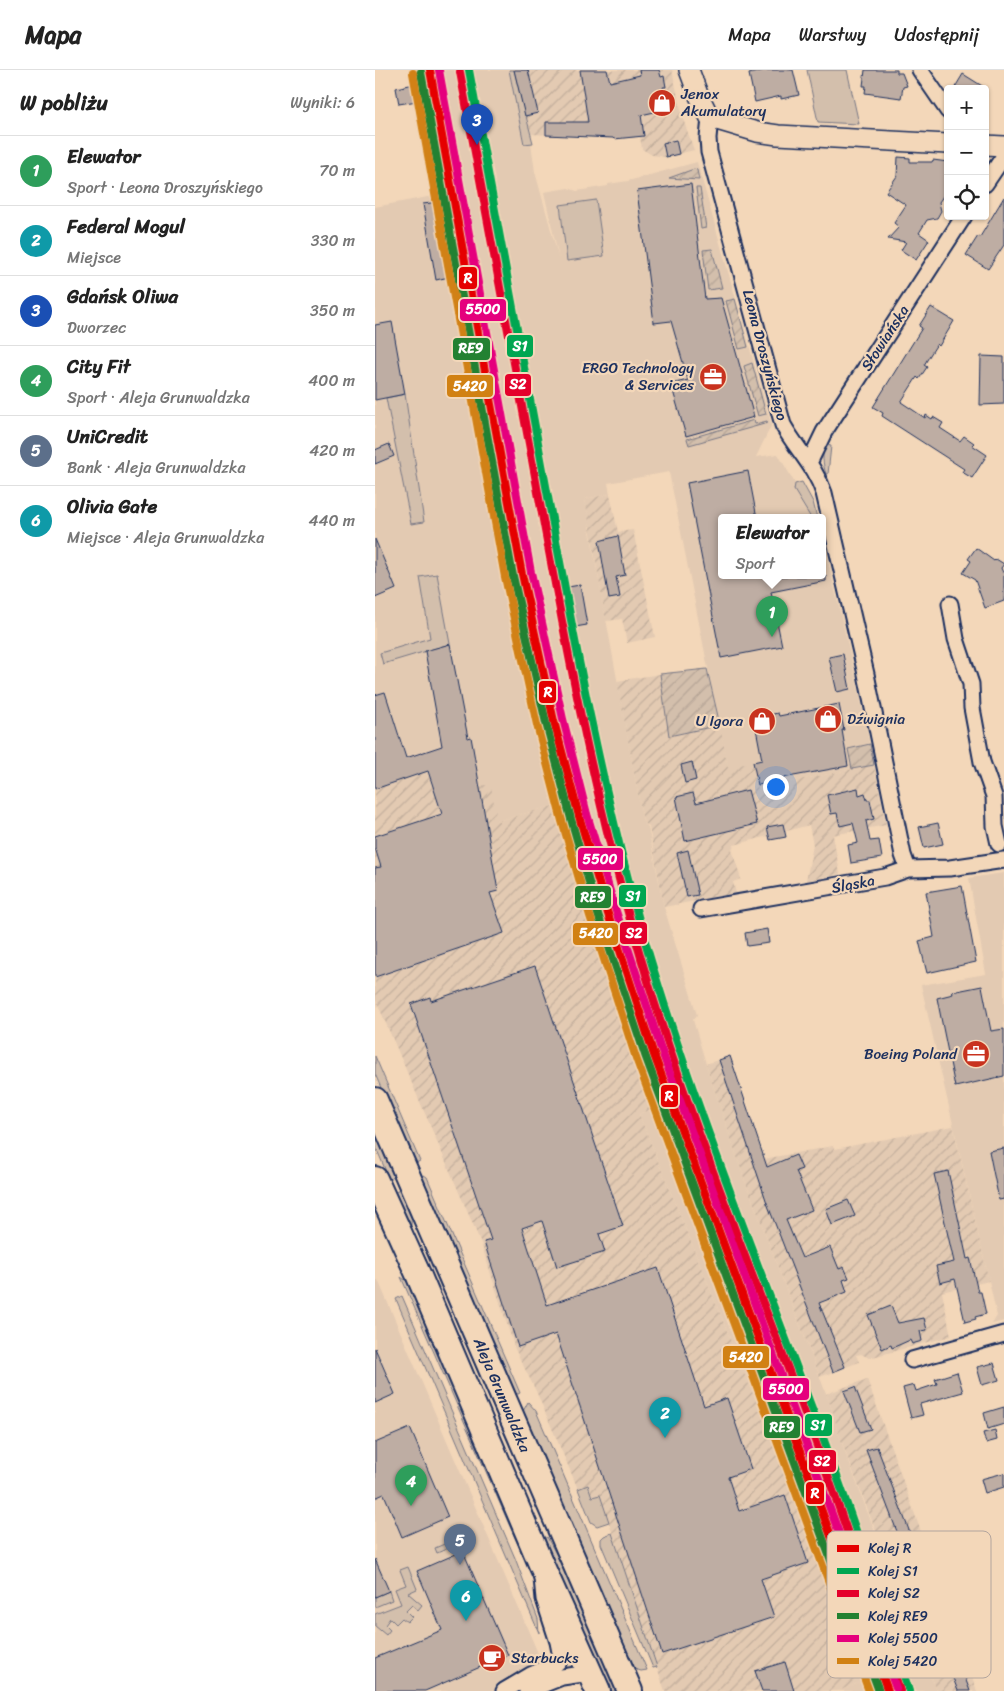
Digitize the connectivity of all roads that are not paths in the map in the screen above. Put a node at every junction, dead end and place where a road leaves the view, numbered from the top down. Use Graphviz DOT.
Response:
graph roads {
  1 [pos="689,70"];
  2 [pos="920,70"];
  3 [pos="944,105"];
  4 [pos="710,118"];
  5 [pos="944,144"];
  6 [pos="989,145"];
  7 [pos="1004,146"];
  8 [pos="1004,156"];
  9 [pos="989,178"];
  10 [pos="961,220"];
  11 [pos="809,463"];
  12 [pos="950,604"];
  13 [pos="999,844"];
  14 [pos="1004,860"];
  15 [pos="908,869"];
  16 [pos="701,909"];
  17 [pos="375,1100"];
  18 [pos="375,1178"];
  19 [pos="1004,1334"];
  20 [pos="912,1360"];
  21 [pos="541,1564"];
  22 [pos="594,1682"];
  23 [pos="504,1691"];
  24 [pos="527,1691"];
  25 [pos="630,1691"];
  1 -- 4 [label="street"];
  2 -- 3 [label="street"];
  4 -- 5 [label="street"];
  4 -- 11 [label="street, Leona Droszyńskiego"];
  6 -- 7 [label="street"];
  8 -- 9 [label="street"];
  10 -- 11 [label="street, Słowiańska"];
  11 -- 15 [label="street, Leona Droszyńskiego"];
  12 -- 13 [label="street"];
  14 -- 15 [label="street, Śląska"];
  15 -- 16 [label="street, Śląska"];
  17 -- 25 [label="main road, Aleja Grunwaldzka"];
  18 -- 21 [label="main road, Aleja Grunwaldzka"];
  19 -- 20 [label="street"];
  21 -- 22 [label="main road, Aleja Grunwaldzka"];
  21 -- 23 [label="street, Aleja Grunwaldzka"];
  22 -- 24 [label="street, Aleja Grunwaldzka"];
}
